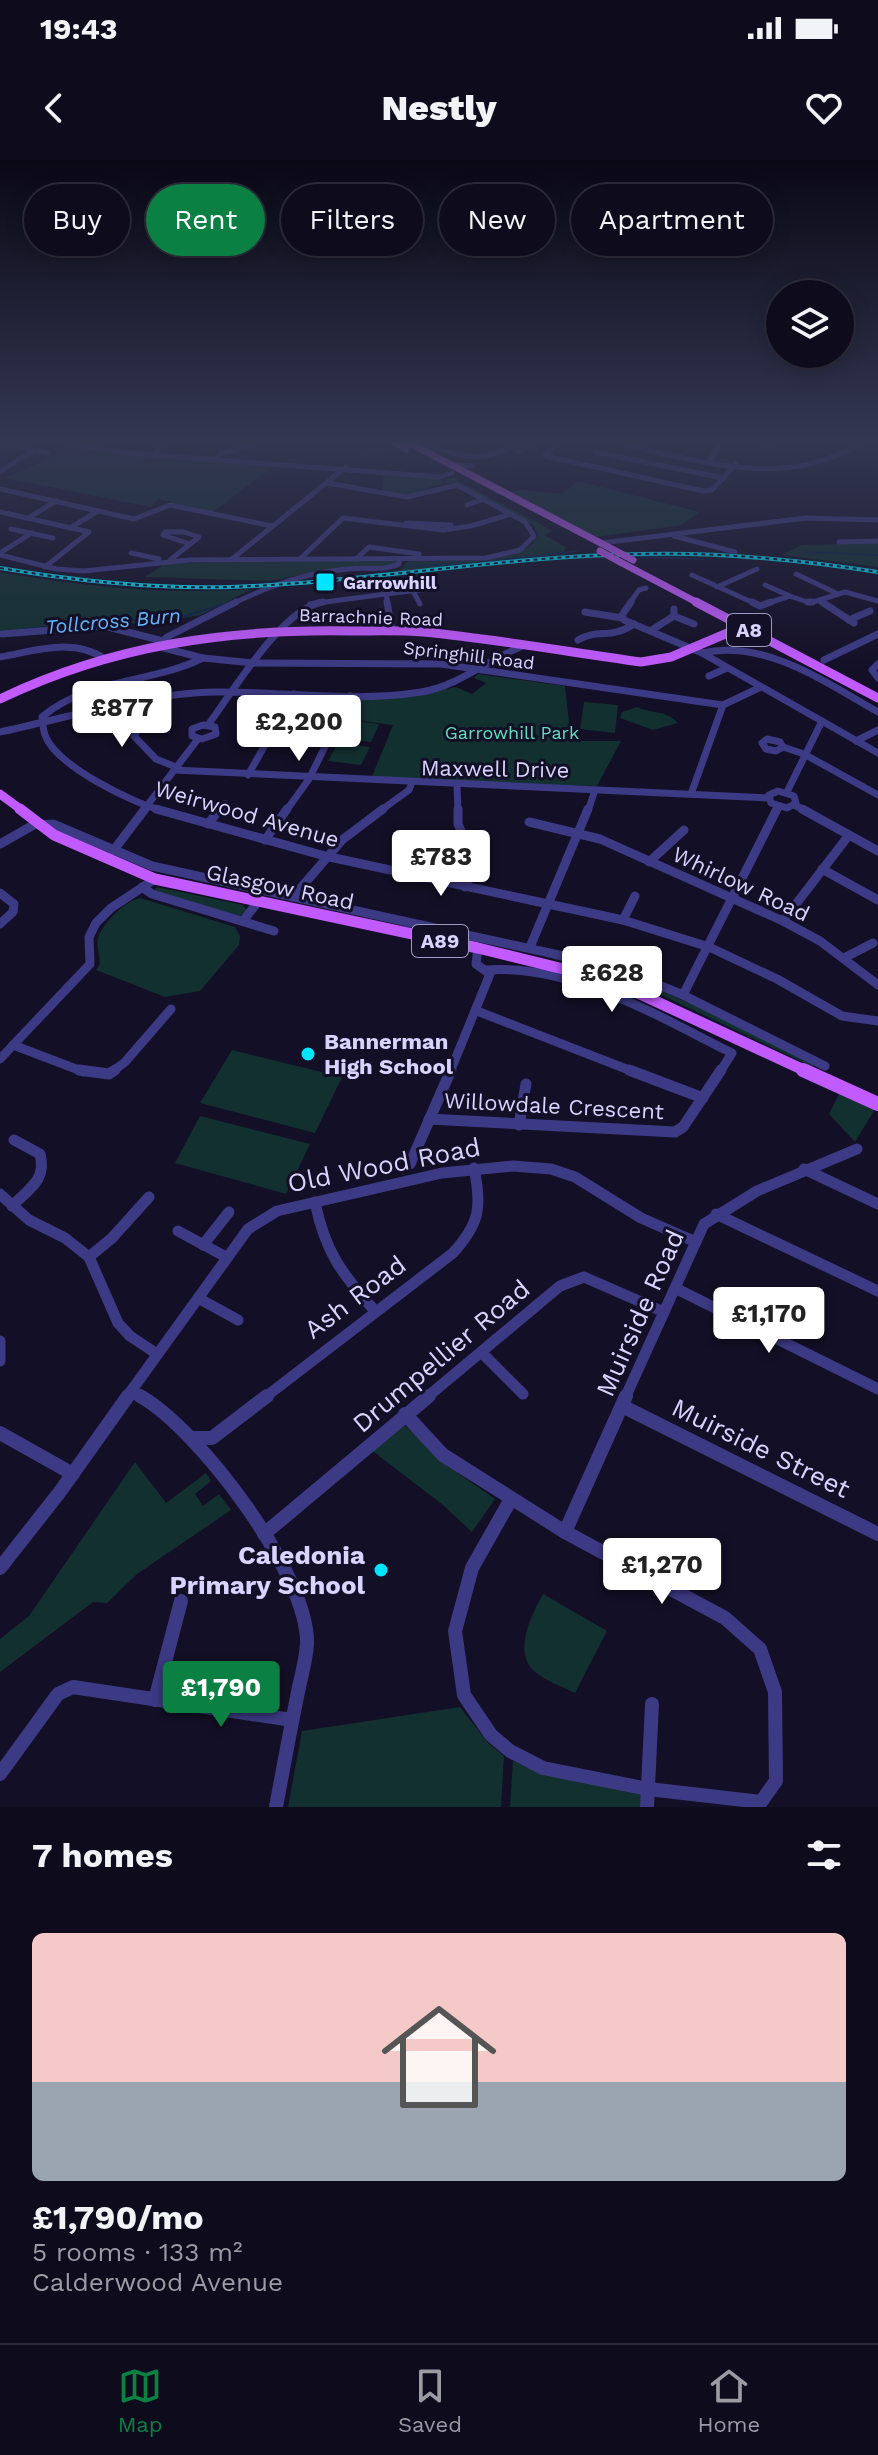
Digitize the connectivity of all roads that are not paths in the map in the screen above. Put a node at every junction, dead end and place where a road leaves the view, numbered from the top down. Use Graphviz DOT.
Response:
graph roads {
  1 [pos="7,515"];
  2 [pos="32,515"];
  3 [pos="90,515"];
  4 [pos="115,515"];
  5 [pos="145,515"];
  6 [pos="218,515"];
  7 [pos="286,515"];
  8 [pos="349,515"];
  9 [pos="354,515"];
  10 [pos="508,515"];
  11 [pos="512,515"];
  12 [pos="532,515"];
  13 [pos="544,515"];
  14 [pos="27,518"];
  15 [pos="35,520"];
  16 [pos="878,520"];
  17 [pos="272,526"];
  18 [pos="66,527"];
  19 [pos="32,533"];
  20 [pos="674,536"];
  21 [pos="878,541"];
  22 [pos="839,542"];
  23 [pos="190,544"];
  24 [pos="600,547"];
  25 [pos="735,552"];
  26 [pos="131,553"];
  27 [pos="0,554"];
  28 [pos="424,558"];
  29 [pos="232,559"];
  30 [pos="300,559"];
  31 [pos="356,559"];
  32 [pos="399,559"];
  33 [pos="168,561"];
  34 [pos="45,567"];
  35 [pos="743,567"];
  36 [pos="796,574"];
  37 [pos="692,575"];
  38 [pos="805,578"];
  39 [pos="795,582"];
  40 [pos="765,585"];
  41 [pos="717,587"];
  42 [pos="787,587"];
  43 [pos="646,588"];
  44 [pos="428,589"];
  45 [pos="413,591"];
  46 [pos="779,591"];
  47 [pos="836,593"];
  48 [pos="386,594"];
  49 [pos="790,596"];
  50 [pos="820,601"];
  51 [pos="878,601"];
  52 [pos="601,603"];
  53 [pos="420,605"];
  54 [pos="864,611"];
  55 [pos="585,612"];
  56 [pos="596,614"];
  57 [pos="622,618"];
  58 [pos="634,624"];
  59 [pos="694,624"];
  60 [pos="746,625"];
  61 [pos="282,630"];
  62 [pos="392,630"];
  63 [pos="650,631"];
  64 [pos="2,634"];
  65 [pos="878,634"];
  66 [pos="578,640"];
  67 [pos="163,644"];
  68 [pos="520,647"];
  69 [pos="697,651"];
  70 [pos="0,657"];
  71 [pos="203,658"];
  72 [pos="105,659"];
  73 [pos="257,663"];
  74 [pos="820,663"];
  75 [pos="878,664"];
  76 [pos="727,668"];
  77 [pos="473,669"];
  78 [pos="709,676"];
  79 [pos="878,678"];
  80 [pos="761,687"];
  81 [pos="878,689"];
  82 [pos="235,692"];
  83 [pos="294,694"];
  84 [pos="350,696"];
  85 [pos="878,698"];
  86 [pos="0,699"];
  87 [pos="157,699"];
  88 [pos="723,705"];
  89 [pos="878,712"];
  90 [pos="822,721"];
  91 [pos="44,723"];
  92 [pos="208,725"];
  93 [pos="878,730"];
  94 [pos="0,732"];
  95 [pos="198,739"];
  96 [pos="856,741"];
  97 [pos="783,747"];
  98 [pos="878,753"];
  99 [pos="804,754"];
  100 [pos="175,769"];
  101 [pos="248,775"];
  102 [pos="309,779"];
  103 [pos="411,785"];
  104 [pos="457,786"];
  105 [pos="595,790"];
  106 [pos="787,792"];
  107 [pos="0,794"];
  108 [pos="691,794"];
  109 [pos="878,795"];
  110 [pos="768,798"];
  111 [pos="225,804"];
  112 [pos="794,805"];
  113 [pos="147,807"];
  114 [pos="778,807"];
  115 [pos="529,822"];
  116 [pos="38,824"];
  117 [pos="208,824"];
  118 [pos="684,830"];
  119 [pos="580,834"];
  120 [pos="849,835"];
  121 [pos="265,840"];
  122 [pos="0,844"];
  123 [pos="410,849"];
  124 [pos="878,851"];
  125 [pos="325,856"];
  126 [pos="119,857"];
  127 [pos="649,862"];
  128 [pos="822,869"];
  129 [pos="399,873"];
  130 [pos="155,879"];
  131 [pos="142,887"];
  132 [pos="465,887"];
  133 [pos="0,893"];
  134 [pos="635,896"];
  135 [pos="293,897"];
  136 [pos="732,899"];
  137 [pos="878,900"];
  138 [pos="257,903"];
  139 [pos="549,903"];
  140 [pos="623,920"];
  141 [pos="243,921"];
  142 [pos="783,921"];
  143 [pos="0,924"];
  144 [pos="274,931"];
  145 [pos="873,943"];
  146 [pos="530,947"];
  147 [pos="709,947"];
  148 [pos="478,948"];
  149 [pos="511,950"];
  150 [pos="545,957"];
  151 [pos="844,958"];
  152 [pos="487,970"];
  153 [pos="878,985"];
  154 [pos="683,995"];
  155 [pos="171,1009"];
  156 [pos="477,1011"];
  157 [pos="878,1021"];
  158 [pos="13,1045"];
  159 [pos="0,1059"];
  160 [pos="825,1066"];
  161 [pos="526,1084"];
  162 [pos="703,1098"];
  163 [pos="878,1104"];
  164 [pos="429,1119"];
  165 [pos="519,1125"];
  166 [pos="21,1140"];
  167 [pos="857,1149"];
  168 [pos="410,1164"];
  169 [pos="474,1168"];
  170 [pos="804,1169"];
  171 [pos="0,1194"];
  172 [pos="143,1200"];
  173 [pos="315,1202"];
  174 [pos="878,1204"];
  175 [pos="12,1206"];
  176 [pos="229,1212"];
  177 [pos="716,1214"];
  178 [pos="178,1231"];
  179 [pos="696,1242"];
  180 [pos="203,1245"];
  181 [pos="89,1257"];
  182 [pos="226,1257"];
  183 [pos="675,1288"];
  184 [pos="878,1291"];
  185 [pos="198,1298"];
  186 [pos="375,1311"];
  187 [pos="664,1312"];
  188 [pos="238,1320"];
  189 [pos="0,1341"];
  190 [pos="481,1352"];
  191 [pos="157,1354"];
  192 [pos="0,1361"];
  193 [pos="878,1389"];
  194 [pos="131,1391"];
  195 [pos="523,1394"];
  196 [pos="622,1406"];
  197 [pos="405,1414"];
  198 [pos="0,1433"];
  199 [pos="192,1438"];
  200 [pos="212,1438"];
  201 [pos="208,1457"];
  202 [pos="73,1474"];
  203 [pos="511,1499"];
  204 [pos="565,1532"];
  205 [pos="264,1534"];
  206 [pos="878,1534"];
  207 [pos="0,1568"];
  208 [pos="181,1601"];
  209 [pos="155,1700"];
  210 [pos="652,1704"];
  211 [pos="292,1720"];
  212 [pos="0,1774"];
  213 [pos="648,1789"];
  214 [pos="276,1807"];
  215 [pos="647,1807"];
  1 -- 14 [label="street"];
  2 -- 14 [label="street"];
  3 -- 18 [label="street"];
  4 -- 5 [label="street"];
  6 -- 17 [label="street"];
  7 -- 17 [label="street"];
  8 -- 30 [label="street"];
  9 -- 10 [label="street"];
  11 -- 28 [label="street"];
  12 -- 24 [label="main road"];
  13 -- 24 [label="main road, A8"];
  14 -- 15 [label="street"];
  15 -- 18 [label="street"];
  15 -- 19 [label="street"];
  16 -- 20 [label="street"];
  17 -- 29 [label="street"];
  18 -- 19 [label="street"];
  18 -- 34 [label="street"];
  19 -- 27 [label="street"];
  20 -- 24 [label="street"];
  20 -- 25 [label="street"];
  21 -- 22 [label="street"];
  23 -- 23 [label="street"];
  23 -- 33 [label="street"];
  24 -- 60 [label="main road, A8, bridge"];
  24 -- 60 [label="main road, A8, bridge"];
  26 -- 33 [label="street"];
  27 -- 34 [label="street"];
  28 -- 31 [label="street"];
  28 -- 32 [label="street"];
  29 -- 30 [label="street"];
  29 -- 33 [label="street"];
  30 -- 31 [label="street"];
  31 -- 32 [label="street"];
  32 -- 67 [label="street"];
  33 -- 34 [label="street"];
  35 -- 41 [label="street"];
  36 -- 38 [label="street"];
  37 -- 41 [label="street"];
  38 -- 39 [label="street"];
  38 -- 47 [label="street"];
  40 -- 46 [label="street"];
  41 -- 49 [label="street"];
  42 -- 46 [label="street"];
  43 -- 57 [label="street"];
  44 -- 45 [label="street"];
  45 -- 48 [label="street"];
  45 -- 53 [label="street"];
  46 -- 49 [label="street"];
  47 -- 50 [label="street"];
  47 -- 51 [label="street"];
  48 -- 61 [label="street"];
  48 -- 62 [label="street"];
  49 -- 50 [label="street"];
  50 -- 54 [label="street"];
  52 -- 56 [label="street"];
  55 -- 56 [label="street"];
  56 -- 57 [label="street"];
  57 -- 58 [label="street"];
  58 -- 63 [label="street"];
  58 -- 66 [label="street"];
  59 -- 63 [label="street"];
  60 -- 69 [label="main road, Barrachnie Road"];
  60 -- 74 [label="main road, A8"];
  61 -- 62 [label="main road, Barrachnie Road"];
  61 -- 67 [label="main road, Barrachnie Road"];
  61 -- 73 [label="street"];
  62 -- 68 [label="main road, Barrachnie Road"];
  63 -- 69 [label="street"];
  64 -- 67 [label="street, Springhill Road"];
  65 -- 74 [label="street"];
  67 -- 71 [label="street, Springhill Road"];
  67 -- 72 [label="main road, Barrachnie Road"];
  68 -- 69 [label="main road, Barrachnie Road"];
  68 -- 77 [label="street"];
  69 -- 76 [label="street"];
  69 -- 89 [label="street"];
  70 -- 72 [label="street"];
  71 -- 73 [label="street, Springhill Road"];
  71 -- 91 [label="street"];
  72 -- 86 [label="main road, Barrachnie Road"];
  73 -- 77 [label="street, Springhill Road"];
  73 -- 82 [label="street"];
  74 -- 81 [label="main road, A8"];
  74 -- 85 [label="main road, A8"];
  75 -- 79 [label="street"];
  76 -- 78 [label="street"];
  76 -- 80 [label="street"];
  77 -- 84 [label="street"];
  77 -- 88 [label="street, Springhill Road"];
  80 -- 88 [label="street"];
  80 -- 90 [label="street"];
  82 -- 83 [label="street"];
  82 -- 87 [label="street"];
  82 -- 92 [label="street"];
  83 -- 84 [label="street"];
  83 -- 101 [label="street"];
  84 -- 102 [label="street"];
  87 -- 91 [label="street"];
  87 -- 100 [label="street"];
  88 -- 108 [label="street"];
  90 -- 96 [label="street"];
  90 -- 99 [label="street"];
  91 -- 94 [label="street"];
  91 -- 113 [label="street, Weirwood Avenue"];
  92 -- 95 [label="street"];
  92 -- 95 [label="street"];
  93 -- 96 [label="street"];
  95 -- 100 [label="street"];
  96 -- 98 [label="street"];
  97 -- 99 [label="street"];
  99 -- 106 [label="street"];
  99 -- 109 [label="street"];
  100 -- 101 [label="street, Maxwell Drive"];
  100 -- 113 [label="street"];
  101 -- 102 [label="street, Maxwell Drive"];
  102 -- 103 [label="street, Maxwell Drive"];
  102 -- 121 [label="street"];
  103 -- 104 [label="street, Maxwell Drive"];
  103 -- 125 [label="street"];
  104 -- 105 [label="street, Maxwell Drive"];
  104 -- 132 [label="street"];
  105 -- 108 [label="street, Maxwell Drive"];
  105 -- 119 [label="street"];
  106 -- 110 [label="street"];
  106 -- 112 [label="street"];
  107 -- 116 [label="main road, Glasgow Road / A89"];
  108 -- 110 [label="street, Maxwell Drive"];
  110 -- 114 [label="street"];
  111 -- 117 [label="street"];
  112 -- 114 [label="street"];
  112 -- 120 [label="street"];
  113 -- 117 [label="street, Weirwood Avenue"];
  113 -- 126 [label="street"];
  114 -- 136 [label="street"];
  115 -- 119 [label="street, Whirlow Road"];
  116 -- 122 [label="street"];
  116 -- 126 [label="main road, Glasgow Road / A89"];
  117 -- 121 [label="street, Weirwood Avenue"];
  118 -- 127 [label="street"];
  119 -- 127 [label="street, Whirlow Road"];
  119 -- 139 [label="street"];
  120 -- 124 [label="street"];
  120 -- 128 [label="street"];
  121 -- 125 [label="street, Weirwood Avenue"];
  123 -- 129 [label="street"];
  125 -- 129 [label="street, Weirwood Avenue"];
  125 -- 135 [label="street"];
  126 -- 130 [label="main road, Glasgow Road / A89"];
  126 -- 135 [label="street, Glasgow Road"];
  127 -- 136 [label="street, Whirlow Road"];
  128 -- 137 [label="street"];
  128 -- 142 [label="street"];
  129 -- 132 [label="street, Weirwood Avenue"];
  130 -- 131 [label="street"];
  130 -- 138 [label="main road, Glasgow Road / A89"];
  131 -- 141 [label="street"];
  131 -- 158 [label="street"];
  132 -- 139 [label="street, Weirwood Avenue"];
  133 -- 143 [label="street"];
  134 -- 140 [label="street"];
  135 -- 149 [label="street, Glasgow Road"];
  136 -- 142 [label="street, Whirlow Road"];
  136 -- 147 [label="street"];
  138 -- 141 [label="street"];
  138 -- 148 [label="main road, Glasgow Road / A89"];
  139 -- 140 [label="street, Weirwood Avenue"];
  139 -- 146 [label="street"];
  140 -- 147 [label="street, Weirwood Avenue"];
  141 -- 144 [label="street"];
  142 -- 151 [label="street, Whirlow Road"];
  145 -- 151 [label="street"];
  146 -- 149 [label="street, Glasgow Road"];
  146 -- 150 [label="street, Glasgow Road"];
  147 -- 154 [label="street"];
  147 -- 157 [label="street, Weirwood Avenue"];
  148 -- 149 [label="main road, Glasgow Road / A89"];
  148 -- 152 [label="street"];
  149 -- 150 [label="main road, Glasgow Road / A89"];
  150 -- 154 [label="street, Glasgow Road"];
  150 -- 163 [label="main road, Glasgow Road / A89"];
  151 -- 153 [label="street, Whirlow Road"];
  152 -- 156 [label="street"];
  152 -- 162 [label="street, Willowdale Crescent"];
  154 -- 160 [label="street, Glasgow Road"];
  155 -- 158 [label="street"];
  156 -- 162 [label="street"];
  156 -- 164 [label="street"];
  158 -- 159 [label="street"];
  161 -- 165 [label="street"];
  162 -- 165 [label="street, Willowdale Crescent"];
  164 -- 165 [label="street, Willowdale Crescent"];
  164 -- 168 [label="street"];
  166 -- 175 [label="street"];
  167 -- 170 [label="street, Muirside Road"];
  169 -- 173 [label="street, Old Wood Road"];
  169 -- 179 [label="street, Old Wood Road"];
  169 -- 186 [label="street, Ash Road"];
  170 -- 174 [label="street"];
  170 -- 177 [label="street, Muirside Road"];
  171 -- 175 [label="street"];
  172 -- 181 [label="street"];
  173 -- 182 [label="street, Old Wood Road"];
  173 -- 186 [label="street"];
  175 -- 181 [label="street"];
  176 -- 180 [label="street"];
  177 -- 179 [label="street, Muirside Road"];
  177 -- 184 [label="street"];
  178 -- 180 [label="street"];
  179 -- 183 [label="street, Muirside Road"];
  180 -- 182 [label="street"];
  181 -- 191 [label="street"];
  182 -- 185 [label="street, Old Wood Road"];
  183 -- 187 [label="street, Muirside Road"];
  183 -- 193 [label="street"];
  185 -- 188 [label="street"];
  185 -- 191 [label="street, Old Wood Road"];
  186 -- 200 [label="street, Ash Road"];
  187 -- 190 [label="street, Drumpellier Road"];
  187 -- 196 [label="street, Muirside Road"];
  189 -- 192 [label="street"];
  190 -- 195 [label="street"];
  190 -- 197 [label="street, Drumpellier Road"];
  191 -- 194 [label="street, Old Wood Road"];
  194 -- 199 [label="street"];
  194 -- 202 [label="street, Old Wood Road"];
  196 -- 204 [label="street, Muirside Road"];
  196 -- 206 [label="street, Muirside Street"];
  197 -- 203 [label="street"];
  197 -- 205 [label="street, Drumpellier Road"];
  198 -- 202 [label="street"];
  199 -- 200 [label="street"];
  199 -- 201 [label="street"];
  200 -- 201 [label="street"];
  201 -- 205 [label="street"];
  202 -- 207 [label="street, Old Wood Road"];
  203 -- 204 [label="street"];
  203 -- 213 [label="street"];
  204 -- 213 [label="street"];
  205 -- 211 [label="street"];
  208 -- 209 [label="street"];
  209 -- 211 [label="street"];
  209 -- 212 [label="street"];
  210 -- 213 [label="street"];
  211 -- 214 [label="street"];
  213 -- 215 [label="street"];
}
